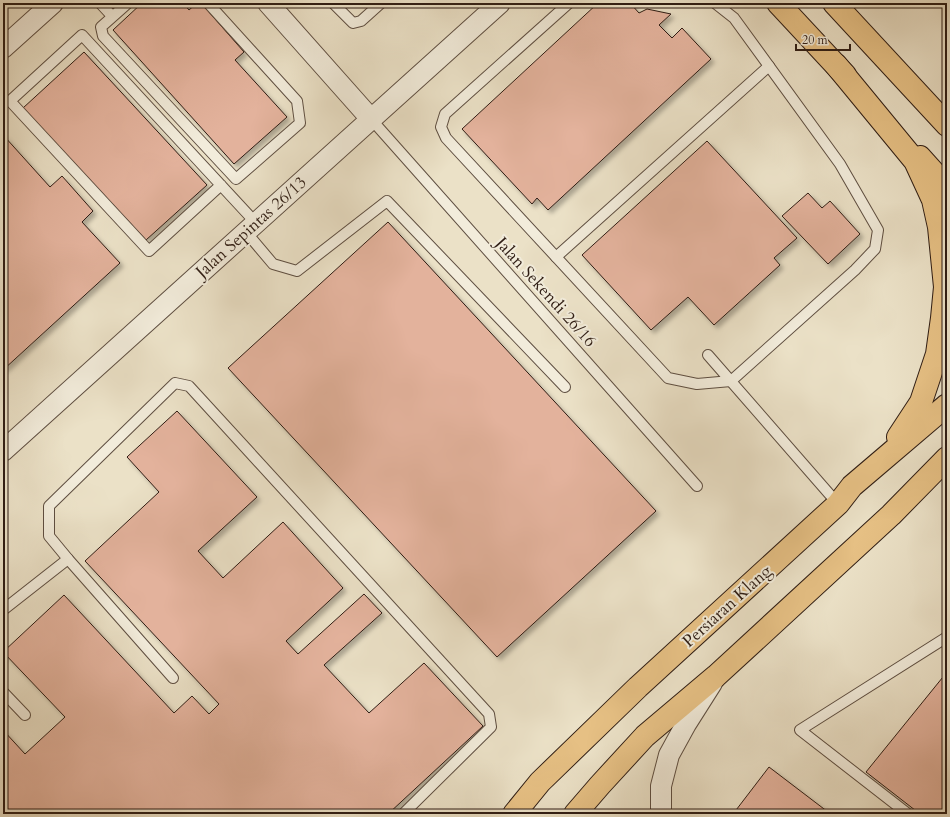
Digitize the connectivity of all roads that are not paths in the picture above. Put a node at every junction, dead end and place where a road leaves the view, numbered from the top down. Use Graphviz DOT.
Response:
graph roads {
  1 [pos="53,3"];
  2 [pos="100,3"];
  3 [pos="128,3"];
  4 [pos="208,3"];
  5 [pos="268,3"];
  6 [pos="334,3"];
  7 [pos="381,3"];
  8 [pos="569,3"];
  9 [pos="715,3"];
  10 [pos="778,3"];
  11 [pos="834,3"];
  12 [pos="497,4"];
  13 [pos="112,16"];
  14 [pos="870,42"];
  15 [pos="3,48"];
  16 [pos="836,65"];
  17 [pos="769,66"];
  18 [pos="947,110"];
  19 [pos="371,119"];
  20 [pos="947,125"];
  21 [pos="222,185"];
  22 [pos="947,187"];
  23 [pos="251,228"];
  24 [pos="556,257"];
  25 [pos="708,355"];
  26 [pos="731,381"];
  27 [pos="565,387"];
  28 [pos="947,405"];
  29 [pos="3,451"];
  30 [pos="947,458"];
  31 [pos="947,480"];
  32 [pos="697,486"];
  33 [pos="852,486"];
  34 [pos="838,504"];
  35 [pos="891,515"];
  36 [pos="68,559"];
  37 [pos="3,610"];
  38 [pos="947,637"];
  39 [pos="716,676"];
  40 [pos="173,678"];
  41 [pos="3,692"];
  42 [pos="25,715"];
  43 [pos="403,814"];
  44 [pos="514,814"];
  45 [pos="575,814"];
  46 [pos="661,814"];
  47 [pos="908,814"];
  1 -- 15 [label="street"];
  2 -- 13 [label="lane"];
  3 -- 13 [label="lane"];
  4 -- 13 [label="lane"];
  5 -- 19 [label="street"];
  6 -- 7 [label="lane"];
  8 -- 24 [label="lane"];
  9 -- 17 [label="lane"];
  10 -- 16 [label="main road"];
  11 -- 14 [label="main road"];
  12 -- 19 [label="street, Jalan Sepintas 26/13"];
  14 -- 18 [label="main road"];
  14 -- 20 [label="main road"];
  16 -- 22 [label="main road"];
  16 -- 33 [label="main road"];
  17 -- 24 [label="lane"];
  17 -- 26 [label="lane"];
  19 -- 23 [label="street, Jalan Sepintas 26/13"];
  19 -- 32 [label="lane, Jalan Sekendi 26/16"];
  21 -- 21 [label="lane"];
  21 -- 23 [label="lane"];
  23 -- 27 [label="lane"];
  23 -- 29 [label="street, Jalan Sepintas 26/13"];
  24 -- 26 [label="lane"];
  25 -- 26 [label="lane"];
  26 -- 34 [label="lane"];
  28 -- 33 [label="main road, Persiaran Klang"];
  30 -- 35 [label="main road"];
  31 -- 35 [label="main road"];
  33 -- 34 [label="main road, Persiaran Klang"];
  34 -- 44 [label="main road, Persiaran Klang"];
  35 -- 39 [label="main road"];
  36 -- 37 [label="lane"];
  36 -- 40 [label="lane"];
  36 -- 43 [label="lane"];
  38 -- 47 [label="lane"];
  39 -- 45 [label="main road"];
  39 -- 46 [label="street"];
  41 -- 42 [label="lane"];
}
